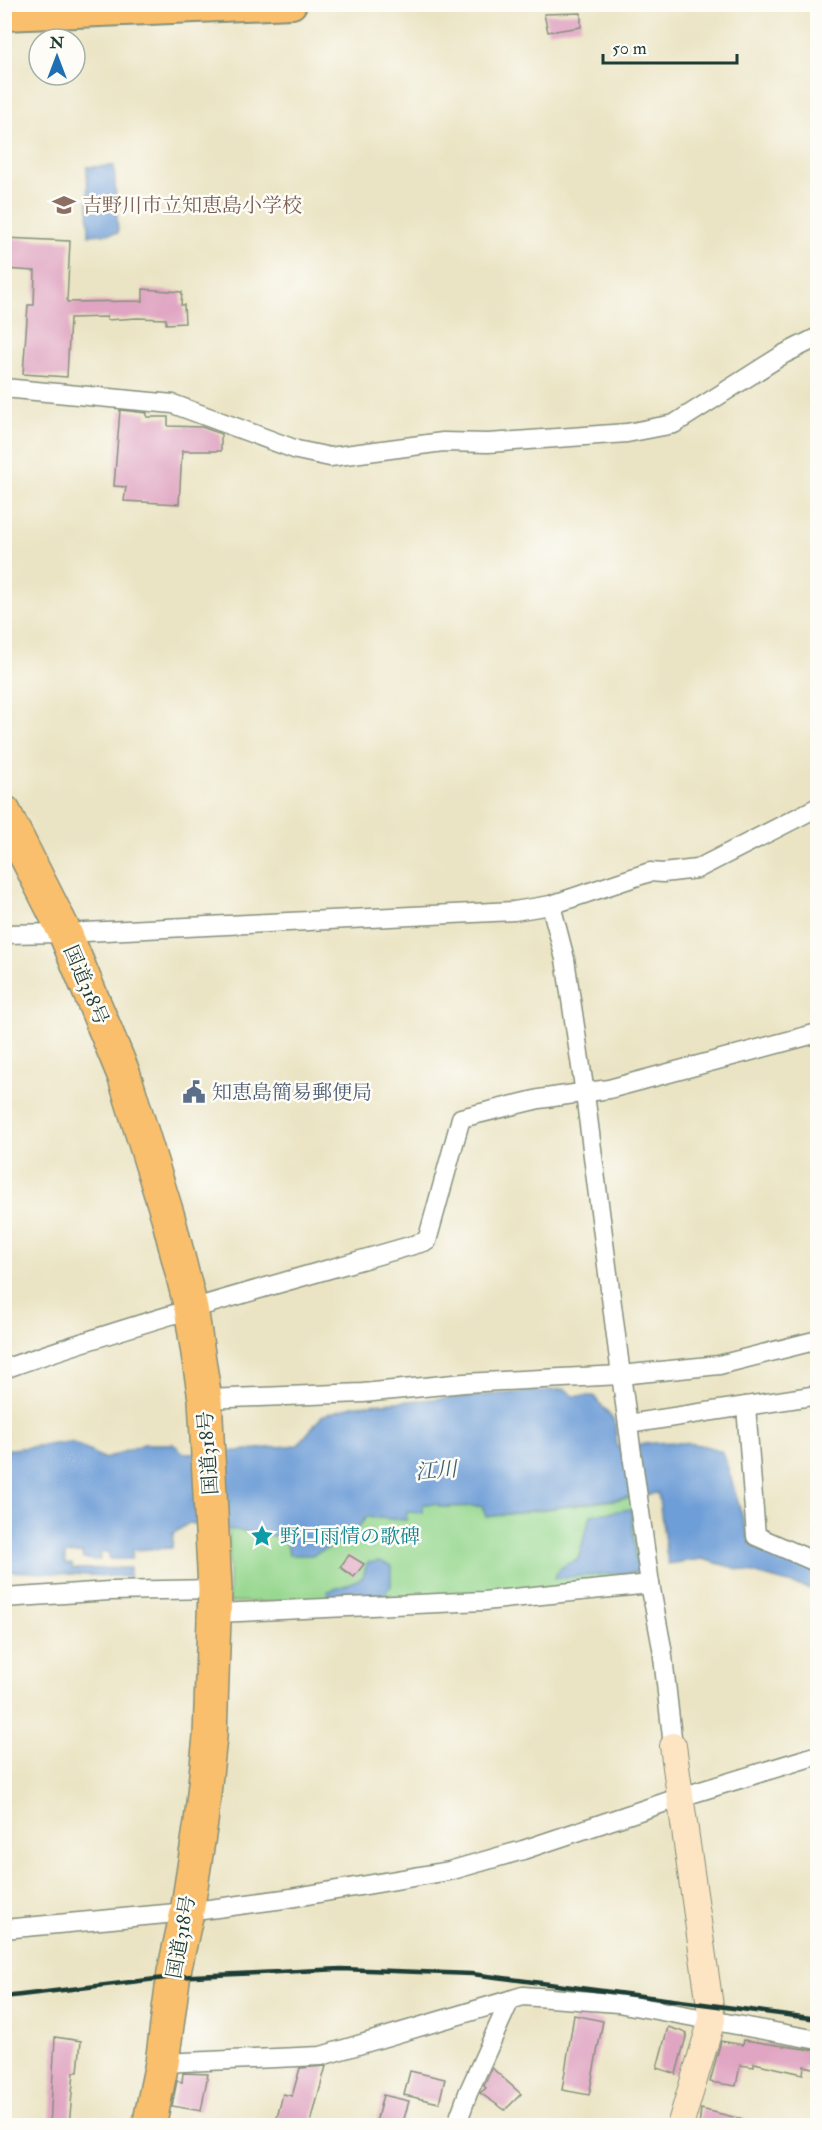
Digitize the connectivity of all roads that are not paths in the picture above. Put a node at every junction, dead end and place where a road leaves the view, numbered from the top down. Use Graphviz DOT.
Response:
graph roads {
  1 [pos="292,4"];
  2 [pos="4,16"];
  3 [pos="818,336"];
  4 [pos="4,388"];
  5 [pos="818,807"];
  6 [pos="4,812"];
  7 [pos="552,905"];
  8 [pos="65,933"];
  9 [pos="4,934"];
  10 [pos="818,1034"];
  11 [pos="585,1094"];
  12 [pos="191,1308"];
  13 [pos="818,1340"];
  14 [pos="4,1369"];
  15 [pos="621,1375"];
  16 [pos="818,1395"];
  17 [pos="205,1399"];
  18 [pos="746,1406"];
  19 [pos="629,1430"];
  20 [pos="818,1563"];
  21 [pos="650,1584"];
  22 [pos="4,1598"];
  23 [pos="215,1601"];
  24 [pos="673,1746"];
  25 [pos="818,1755"];
  26 [pos="681,1797"];
  27 [pos="187,1912"];
  28 [pos="4,1929"];
  29 [pos="510,2000"];
  30 [pos="712,2020"];
  31 [pos="818,2040"];
  32 [pos="162,2063"];
  33 [pos="149,2126"];
  34 [pos="456,2126"];
  35 [pos="680,2126"];
  1 -- 2 [label="main road"];
  3 -- 4 [label="street"];
  5 -- 7 [label="street"];
  6 -- 8 [label="highway, 国道318号"];
  7 -- 8 [label="street"];
  7 -- 11 [label="street"];
  8 -- 9 [label="street"];
  8 -- 12 [label="highway, 国道318号"];
  10 -- 11 [label="street"];
  11 -- 12 [label="street"];
  11 -- 15 [label="street"];
  12 -- 14 [label="street"];
  12 -- 17 [label="highway, 国道318号"];
  13 -- 15 [label="street"];
  15 -- 17 [label="street"];
  15 -- 19 [label="street"];
  16 -- 18 [label="street"];
  17 -- 23 [label="highway, 国道318号"];
  18 -- 19 [label="street"];
  18 -- 20 [label="street"];
  19 -- 21 [label="street"];
  21 -- 23 [label="street"];
  21 -- 24 [label="street"];
  22 -- 23 [label="street"];
  23 -- 27 [label="highway, 国道318号"];
  24 -- 26 [label="street"];
  25 -- 26 [label="street"];
  26 -- 27 [label="street"];
  26 -- 30 [label="street"];
  27 -- 28 [label="street"];
  27 -- 32 [label="highway, 国道318号"];
  29 -- 30 [label="street"];
  29 -- 32 [label="street"];
  29 -- 34 [label="street"];
  30 -- 31 [label="street"];
  30 -- 35 [label="street"];
  32 -- 33 [label="highway, 国道318号"];
}
